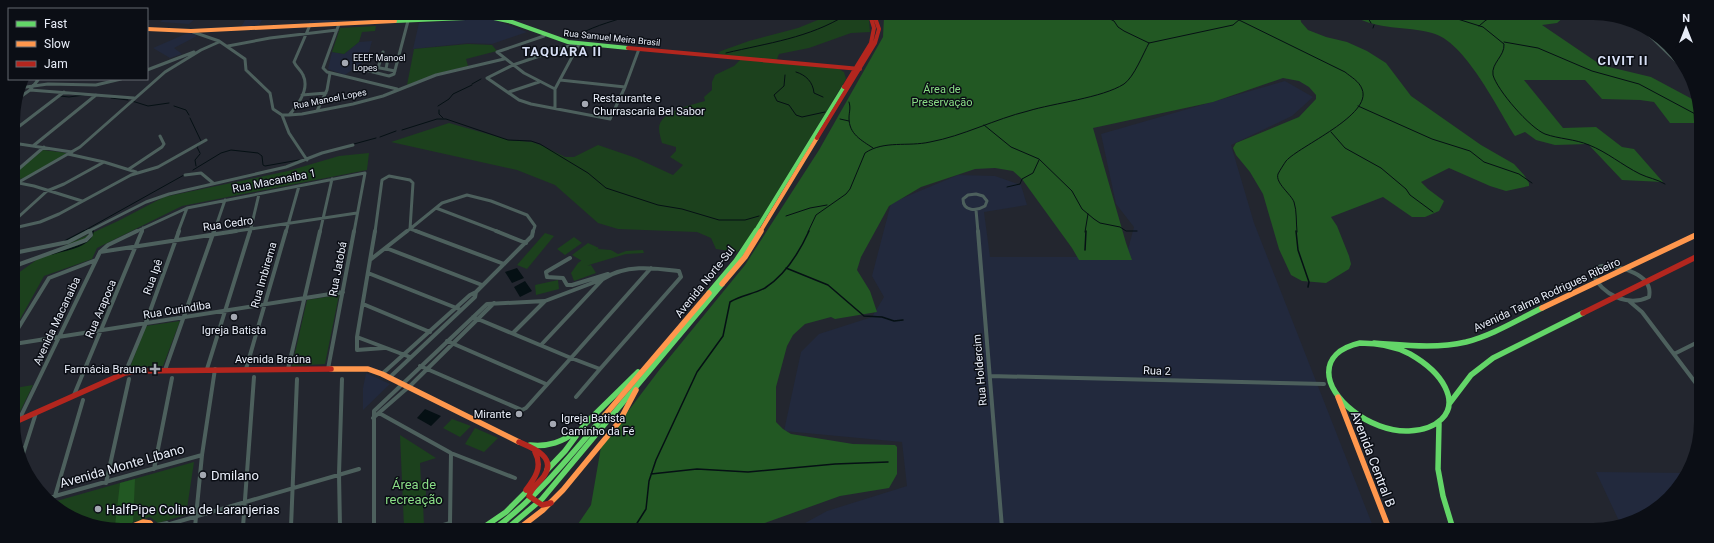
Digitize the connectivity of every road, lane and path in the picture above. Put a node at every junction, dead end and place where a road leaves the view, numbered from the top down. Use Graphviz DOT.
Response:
graph roads {
  1 [pos="428,20"];
  2 [pos="504,20"];
  3 [pos="872,20"];
  4 [pos="876,20"];
  5 [pos="408,21"];
  6 [pos="310,25"];
  7 [pos="338,27"];
  8 [pos="148,29"];
  9 [pos="191,31"];
  10 [pos="307,32"];
  11 [pos="544,36"];
  12 [pos="219,42"];
  13 [pos="1656,42"];
  14 [pos="577,44"];
  15 [pos="228,46"];
  16 [pos="639,49"];
  17 [pos="201,50"];
  18 [pos="383,52"];
  19 [pos="1670,56"];
  20 [pos="388,58"];
  21 [pos="504,59"];
  22 [pos="513,65"];
  23 [pos="370,66"];
  24 [pos="358,68"];
  25 [pos="378,68"];
  26 [pos="386,69"];
  27 [pos="857,69"];
  28 [pos="148,70"];
  29 [pos="395,71"];
  30 [pos="330,73"];
  31 [pos="38,80"];
  32 [pos="116,80"];
  33 [pos="560,80"];
  34 [pos="539,82"];
  35 [pos="32,86"];
  36 [pos="26,87"];
  37 [pos="625,87"];
  38 [pos="555,89"];
  39 [pos="30,90"];
  40 [pos="398,90"];
  41 [pos="64,92"];
  42 [pos="326,92"];
  43 [pos="508,92"];
  44 [pos="23,95"];
  45 [pos="96,95"];
  46 [pos="302,95"];
  47 [pos="134,98"];
  48 [pos="555,108"];
  49 [pos="317,111"];
  50 [pos="282,115"];
  51 [pos="289,115"];
  52 [pos="20,126"];
  53 [pos="160,136"];
  54 [pos="206,140"];
  55 [pos="20,144"];
  56 [pos="353,145"];
  57 [pos="33,146"];
  58 [pos="44,147"];
  59 [pos="72,152"];
  60 [pos="68,154"];
  61 [pos="306,160"];
  62 [pos="104,162"];
  63 [pos="20,167"];
  64 [pos="129,169"];
  65 [pos="136,172"];
  66 [pos="365,172"];
  67 [pos="185,175"];
  68 [pos="332,179"];
  69 [pos="20,181"];
  70 [pos="20,183"];
  71 [pos="214,183"];
  72 [pos="299,186"];
  73 [pos="47,191"];
  74 [pos="259,194"];
  75 [pos="225,200"];
  76 [pos="82,201"];
  77 [pos="187,208"];
  78 [pos="436,208"];
  79 [pos="976,210"];
  80 [pos="357,213"];
  81 [pos="20,216"];
  82 [pos="323,219"];
  83 [pos="288,224"];
  84 [pos="20,226"];
  85 [pos="143,228"];
  86 [pos="410,229"];
  87 [pos="251,230"];
  88 [pos="90,231"];
  89 [pos="212,235"];
  90 [pos="1694,236"];
  91 [pos="176,240"];
  92 [pos="526,243"];
  93 [pos="137,246"];
  94 [pos="386,248"];
  95 [pos="100,252"];
  96 [pos="20,253"];
  97 [pos="570,258"];
  98 [pos="1694,258"];
  99 [pos="96,260"];
  100 [pos="370,260"];
  101 [pos="20,264"];
  102 [pos="504,264"];
  103 [pos="651,268"];
  104 [pos="1626,269"];
  105 [pos="368,273"];
  106 [pos="609,274"];
  107 [pos="603,279"];
  108 [pos="1646,282"];
  109 [pos="1596,283"];
  110 [pos="482,285"];
  111 [pos="343,292"];
  112 [pos="1616,297"];
  113 [pos="304,299"];
  114 [pos="1629,300"];
  115 [pos="545,301"];
  116 [pos="1642,301"];
  117 [pos="494,303"];
  118 [pos="363,304"];
  119 [pos="264,305"];
  120 [pos="460,309"];
  121 [pos="226,312"];
  122 [pos="1642,312"];
  123 [pos="473,317"];
  124 [pos="184,318"];
  125 [pos="479,319"];
  126 [pos="20,323"];
  127 [pos="145,325"];
  128 [pos="101,332"];
  129 [pos="430,332"];
  130 [pos="513,333"];
  131 [pos="435,334"];
  132 [pos="357,337"];
  133 [pos="59,338"];
  134 [pos="447,341"];
  135 [pos="20,343"];
  136 [pos="453,343"];
  137 [pos="1374,343"];
  138 [pos="1694,344"];
  139 [pos="541,345"];
  140 [pos="385,348"];
  141 [pos="1674,354"];
  142 [pos="404,355"];
  143 [pos="410,357"];
  144 [pos="571,358"];
  145 [pos="653,359"];
  146 [pos="420,366"];
  147 [pos="207,369"];
  148 [pos="215,369"];
  149 [pos="246,369"];
  150 [pos="288,369"];
  151 [pos="328,369"];
  152 [pos="427,369"];
  153 [pos="600,369"];
  154 [pos="165,370"];
  155 [pos="125,374"];
  156 [pos="382,374"];
  157 [pos="990,376"];
  158 [pos="254,377"];
  159 [pos="645,377"];
  160 [pos="129,378"];
  161 [pos="172,378"];
  162 [pos="389,378"];
  163 [pos="298,379"];
  164 [pos="342,379"];
  165 [pos="1694,381"];
  166 [pos="402,384"];
  167 [pos="546,384"];
  168 [pos="1324,384"];
  169 [pos="408,387"];
  170 [pos="74,396"];
  171 [pos="1338,396"];
  172 [pos="576,397"];
  173 [pos="83,400"];
  174 [pos="1449,404"];
  175 [pos="374,411"];
  176 [pos="608,411"];
  177 [pos="36,413"];
  178 [pos="380,414"];
  179 [pos="614,414"];
  180 [pos="20,415"];
  181 [pos="593,416"];
  182 [pos="373,418"];
  183 [pos="20,420"];
  184 [pos="585,424"];
  185 [pos="1439,424"];
  186 [pos="610,433"];
  187 [pos="525,444"];
  188 [pos="24,448"];
  189 [pos="533,449"];
  190 [pos="450,454"];
  191 [pos="202,455"];
  192 [pos="154,469"];
  193 [pos="359,470"];
  194 [pos="548,470"];
  195 [pos="339,474"];
  196 [pos="515,478"];
  197 [pos="106,483"];
  198 [pos="293,487"];
  199 [pos="55,496"];
  200 [pos="532,498"];
  201 [pos="245,501"];
  202 [pos="539,502"];
  203 [pos="551,503"];
  204 [pos="515,504"];
  205 [pos="196,515"];
  206 [pos="172,523"];
  207 [pos="195,523"];
  208 [pos="243,523"];
  209 [pos="291,523"];
  210 [pos="340,523"];
  211 [pos="374,523"];
  212 [pos="450,523"];
  213 [pos="490,523"];
  214 [pos="503,523"];
  215 [pos="514,523"];
  216 [pos="525,523"];
  217 [pos="1002,523"];
  218 [pos="1387,523"];
  219 [pos="1451,523"];
  1 -- 5 [label="main road, Rua Samuel Meira Brasil"];
  2 -- 11 [label="main road, Rua Samuel Meira Brasil"];
  3 -- 27 [label="main road, Avenida Norte-Sul"];
  4 -- 27 [label="main road, Avenida Norte-Sul"];
  5 -- 7 [label="main road, Rua Samuel Meira Brasil"];
  5 -- 29 [label="street"];
  6 -- 7 [label="main road, Rua Samuel Meira Brasil"];
  6 -- 9 [label="main road, Rua Samuel Meira Brasil"];
  6 -- 10 [label="street"];
  7 -- 10 [label="street"];
  7 -- 30 [label="street"];
  8 -- 9 [label="main road, Rua Manoel Lopes"];
  9 -- 12 [label="street, Rua Manoel Lopes"];
  10 -- 15 [label="street"];
  10 -- 46 [label="street"];
  11 -- 14 [label="main road, Rua Samuel Meira Brasil"];
  11 -- 21 [label="street"];
  12 -- 15 [label="street, Rua Manoel Lopes"];
  12 -- 17 [label="street"];
  13 -- 19 [label="street"];
  14 -- 16 [label="main road, Rua Samuel Meira Brasil"];
  14 -- 22 [label="street"];
  14 -- 33 [label="street"];
  15 -- 50 [label="street, Rua Manoel Lopes"];
  16 -- 27 [label="main road, Rua Samuel Meira Brasil"];
  16 -- 37 [label="street"];
  17 -- 28 [label="street"];
  17 -- 47 [label="street"];
  18 -- 25 [label="street"];
  20 -- 26 [label="street"];
  21 -- 22 [label="street"];
  21 -- 40 [label="street, Rua Manoel Lopes"];
  22 -- 34 [label="street"];
  22 -- 43 [label="street"];
  23 -- 25 [label="street"];
  24 -- 29 [label="street"];
  25 -- 26 [label="street"];
  26 -- 29 [label="street"];
  27 -- 145 [label="main road, Avenida Norte-Sul"];
  27 -- 159 [label="main road, Avenida Norte-Sul"];
  30 -- 40 [label="street"];
  30 -- 42 [label="street"];
  31 -- 35 [label="street"];
  32 -- 35 [label="street"];
  33 -- 37 [label="street"];
  33 -- 38 [label="street"];
  34 -- 38 [label="street"];
  34 -- 43 [label="street"];
  35 -- 36 [label="street"];
  35 -- 39 [label="street"];
  37 -- 48 [label="street"];
  38 -- 48 [label="street"];
  39 -- 41 [label="street"];
  39 -- 44 [label="street"];
  40 -- 49 [label="street, Rua Manoel Lopes"];
  41 -- 45 [label="street"];
  41 -- 52 [label="street"];
  42 -- 46 [label="street"];
  42 -- 49 [label="street"];
  43 -- 48 [label="street"];
  45 -- 47 [label="street"];
  45 -- 57 [label="street"];
  46 -- 51 [label="street"];
  47 -- 59 [label="street"];
  49 -- 51 [label="street, Rua Manoel Lopes"];
  50 -- 51 [label="street, Rua Manoel Lopes"];
  50 -- 61 [label="street"];
  53 -- 64 [label="street"];
  54 -- 65 [label="street"];
  55 -- 57 [label="street"];
  56 -- 61 [label="street"];
  57 -- 58 [label="street"];
  58 -- 59 [label="street"];
  58 -- 63 [label="street"];
  59 -- 60 [label="street"];
  60 -- 62 [label="street"];
  60 -- 69 [label="street"];
  61 -- 71 [label="street"];
  62 -- 64 [label="street"];
  62 -- 73 [label="street"];
  64 -- 65 [label="street"];
  65 -- 76 [label="street"];
  66 -- 68 [label="street, Rua Macanaiba 1"];
  66 -- 80 [label="street, Rua Jatobá"];
  67 -- 71 [label="street"];
  68 -- 72 [label="street, Rua Macanaiba 1"];
  68 -- 82 [label="street"];
  70 -- 73 [label="street"];
  71 -- 88 [label="street"];
  72 -- 74 [label="street, Rua Macanaiba 1"];
  72 -- 83 [label="street, Rua Imbirema"];
  73 -- 76 [label="street"];
  73 -- 81 [label="street"];
  74 -- 75 [label="street, Rua Macanaiba 1"];
  74 -- 87 [label="street"];
  75 -- 77 [label="street, Rua Macanaiba 1"];
  75 -- 89 [label="street"];
  76 -- 84 [label="street"];
  77 -- 85 [label="street, Rua Macanaiba 1"];
  77 -- 91 [label="street, Rua Ipê"];
  78 -- 86 [label="street"];
  78 -- 92 [label="street"];
  78 -- 92 [label="street"];
  79 -- 79 [label="street"];
  79 -- 157 [label="street, Rua Holdercim"];
  80 -- 82 [label="street, Rua Cedro"];
  80 -- 111 [label="street, Rua Jatobá"];
  82 -- 83 [label="street, Rua Cedro"];
  82 -- 113 [label="street"];
  83 -- 87 [label="street, Rua Cedro"];
  83 -- 119 [label="street, Rua Imbirema"];
  85 -- 93 [label="street, Rua Arapoca"];
  85 -- 95 [label="street, Rua Macanaiba 1"];
  86 -- 94 [label="street"];
  86 -- 100 [label="street"];
  86 -- 102 [label="street"];
  87 -- 89 [label="street, Rua Cedro"];
  87 -- 121 [label="street"];
  88 -- 96 [label="street"];
  88 -- 101 [label="street"];
  89 -- 91 [label="street, Rua Cedro"];
  89 -- 124 [label="street"];
  90 -- 104 [label="main road, Avenida Talma Rodrigues Ribeiro"];
  91 -- 93 [label="street, Rua Cedro"];
  91 -- 127 [label="street, Rua Ipê"];
  92 -- 102 [label="street"];
  93 -- 95 [label="street, Rua Cedro"];
  93 -- 128 [label="street, Rua Arapoca"];
  94 -- 100 [label="street"];
  94 -- 110 [label="street"];
  95 -- 99 [label="street, Avenida Macanaiba"];
  97 -- 106 [label="street"];
  98 -- 108 [label="main road"];
  99 -- 126 [label="street"];
  99 -- 133 [label="street, Avenida Macanaiba"];
  100 -- 105 [label="street"];
  102 -- 110 [label="street"];
  103 -- 106 [label="street"];
  103 -- 144 [label="street"];
  103 -- 153 [label="street"];
  104 -- 108 [label="street"];
  104 -- 109 [label="main road, Avenida Talma Rodrigues Ribeiro"];
  104 -- 109 [label="street"];
  105 -- 118 [label="street"];
  105 -- 120 [label="street"];
  106 -- 107 [label="street"];
  107 -- 115 [label="street"];
  107 -- 139 [label="street"];
  108 -- 112 [label="main road"];
  108 -- 116 [label="street"];
  109 -- 112 [label="street"];
  109 -- 137 [label="main road, Avenida Talma Rodrigues Ribeiro"];
  110 -- 120 [label="street"];
  111 -- 113 [label="street, Rua Curindiba"];
  111 -- 151 [label="street, Rua Jatobá"];
  112 -- 114 [label="street"];
  112 -- 174 [label="main road"];
  113 -- 119 [label="street, Rua Curindiba"];
  113 -- 150 [label="street"];
  114 -- 116 [label="street"];
  114 -- 122 [label="street"];
  115 -- 117 [label="street"];
  115 -- 130 [label="street"];
  116 -- 122 [label="street"];
  117 -- 123 [label="street"];
  117 -- 125 [label="street"];
  118 -- 129 [label="street"];
  118 -- 132 [label="street"];
  119 -- 121 [label="street, Rua Curindiba"];
  119 -- 149 [label="street, Rua Imbirema"];
  120 -- 129 [label="street"];
  120 -- 131 [label="street"];
  121 -- 124 [label="street, Rua Curindiba"];
  121 -- 147 [label="street"];
  122 -- 141 [label="street"];
  123 -- 125 [label="street"];
  123 -- 134 [label="street"];
  124 -- 127 [label="street, Rua Curindiba"];
  124 -- 154 [label="street"];
  125 -- 130 [label="street"];
  125 -- 136 [label="street"];
  127 -- 128 [label="street, Rua Curindiba"];
  127 -- 155 [label="street, Rua Ipê"];
  128 -- 133 [label="street, Rua Curindiba"];
  128 -- 170 [label="street, Rua Arapoca"];
  129 -- 131 [label="street"];
  129 -- 142 [label="street"];
  130 -- 139 [label="street"];
  131 -- 143 [label="street"];
  132 -- 140 [label="street"];
  132 -- 140 [label="street"];
  133 -- 135 [label="street, Rua Curindiba"];
  133 -- 180 [label="street, Avenida Macanaiba"];
  134 -- 136 [label="street"];
  134 -- 146 [label="street"];
  136 -- 152 [label="street"];
  136 -- 167 [label="street"];
  137 -- 171 [label="main road, Avenida Central B"];
  137 -- 174 [label="main road, Avenida Central B"];
  138 -- 141 [label="street"];
  139 -- 144 [label="street"];
  140 -- 142 [label="street"];
  141 -- 165 [label="street"];
  142 -- 143 [label="street"];
  142 -- 156 [label="street"];
  143 -- 162 [label="street"];
  144 -- 153 [label="street"];
  144 -- 167 [label="street"];
  145 -- 176 [label="main road, Avenida Norte-Sul"];
  145 -- 181 [label="main road"];
  146 -- 152 [label="street"];
  146 -- 166 [label="street"];
  147 -- 148 [label="main road, Avenida Braúna"];
  147 -- 154 [label="main road, Avenida Braúna"];
  148 -- 149 [label="main road, Avenida Braúna"];
  148 -- 191 [label="street"];
  149 -- 150 [label="main road, Avenida Braúna"];
  150 -- 151 [label="main road, Avenida Braúna"];
  151 -- 156 [label="main road, Avenida Braúna"];
  152 -- 167 [label="street"];
  152 -- 169 [label="street"];
  153 -- 172 [label="street"];
  154 -- 155 [label="main road, Avenida Braúna"];
  155 -- 170 [label="main road, Avenida Braúna"];
  156 -- 162 [label="main road, Avenida Braúna"];
  157 -- 168 [label="street, Rua 2"];
  157 -- 217 [label="street, Rua Holdercim"];
  158 -- 201 [label="street"];
  159 -- 179 [label="main road, Avenida Norte-Sul"];
  159 -- 186 [label="main road"];
  160 -- 197 [label="street"];
  161 -- 192 [label="street"];
  162 -- 166 [label="main road, Avenida Braúna"];
  163 -- 198 [label="street"];
  164 -- 195 [label="street"];
  166 -- 169 [label="main road, Avenida Braúna"];
  166 -- 175 [label="street"];
  169 -- 178 [label="street"];
  169 -- 187 [label="main road, Avenida Braúna"];
  170 -- 177 [label="main road, Avenida Braúna"];
  171 -- 185 [label="main road, Avenida Central B"];
  171 -- 218 [label="main road, Avenida Central B"];
  173 -- 199 [label="street"];
  174 -- 185 [label="main road"];
  175 -- 178 [label="street"];
  175 -- 182 [label="street"];
  176 -- 179 [label="main road"];
  176 -- 181 [label="main road"];
  176 -- 200 [label="main road, Avenida Norte-Sul"];
  177 -- 183 [label="main road, Avenida Braúna"];
  177 -- 188 [label="street"];
  178 -- 182 [label="street"];
  178 -- 190 [label="street"];
  179 -- 186 [label="main road"];
  179 -- 202 [label="main road, Avenida Norte-Sul"];
  181 -- 184 [label="main road"];
  182 -- 211 [label="street"];
  184 -- 187 [label="main road, Avenida Braúna"];
  184 -- 194 [label="main road"];
  185 -- 219 [label="main road"];
  186 -- 203 [label="main road"];
  187 -- 189 [label="main road, Avenida Braúna"];
  189 -- 194 [label="main road, Avenida Braúna"];
  189 -- 204 [label="main road"];
  190 -- 196 [label="street"];
  190 -- 212 [label="street"];
  191 -- 192 [label="street, Avenida Monte Líbano"];
  191 -- 205 [label="street"];
  192 -- 197 [label="street, Avenida Monte Líbano"];
  193 -- 195 [label="street"];
  194 -- 200 [label="main road"];
  194 -- 204 [label="main road"];
  195 -- 198 [label="street"];
  195 -- 210 [label="street"];
  197 -- 199 [label="street, Avenida Monte Líbano"];
  198 -- 201 [label="street"];
  198 -- 209 [label="street"];
  200 -- 202 [label="main road"];
  200 -- 214 [label="main road, Avenida Norte-Sul"];
  201 -- 205 [label="street"];
  201 -- 208 [label="street"];
  202 -- 203 [label="main road"];
  202 -- 215 [label="main road, Avenida Norte-Sul"];
  203 -- 216 [label="main road"];
  204 -- 213 [label="main road"];
  205 -- 206 [label="street"];
  205 -- 207 [label="street"];
}
